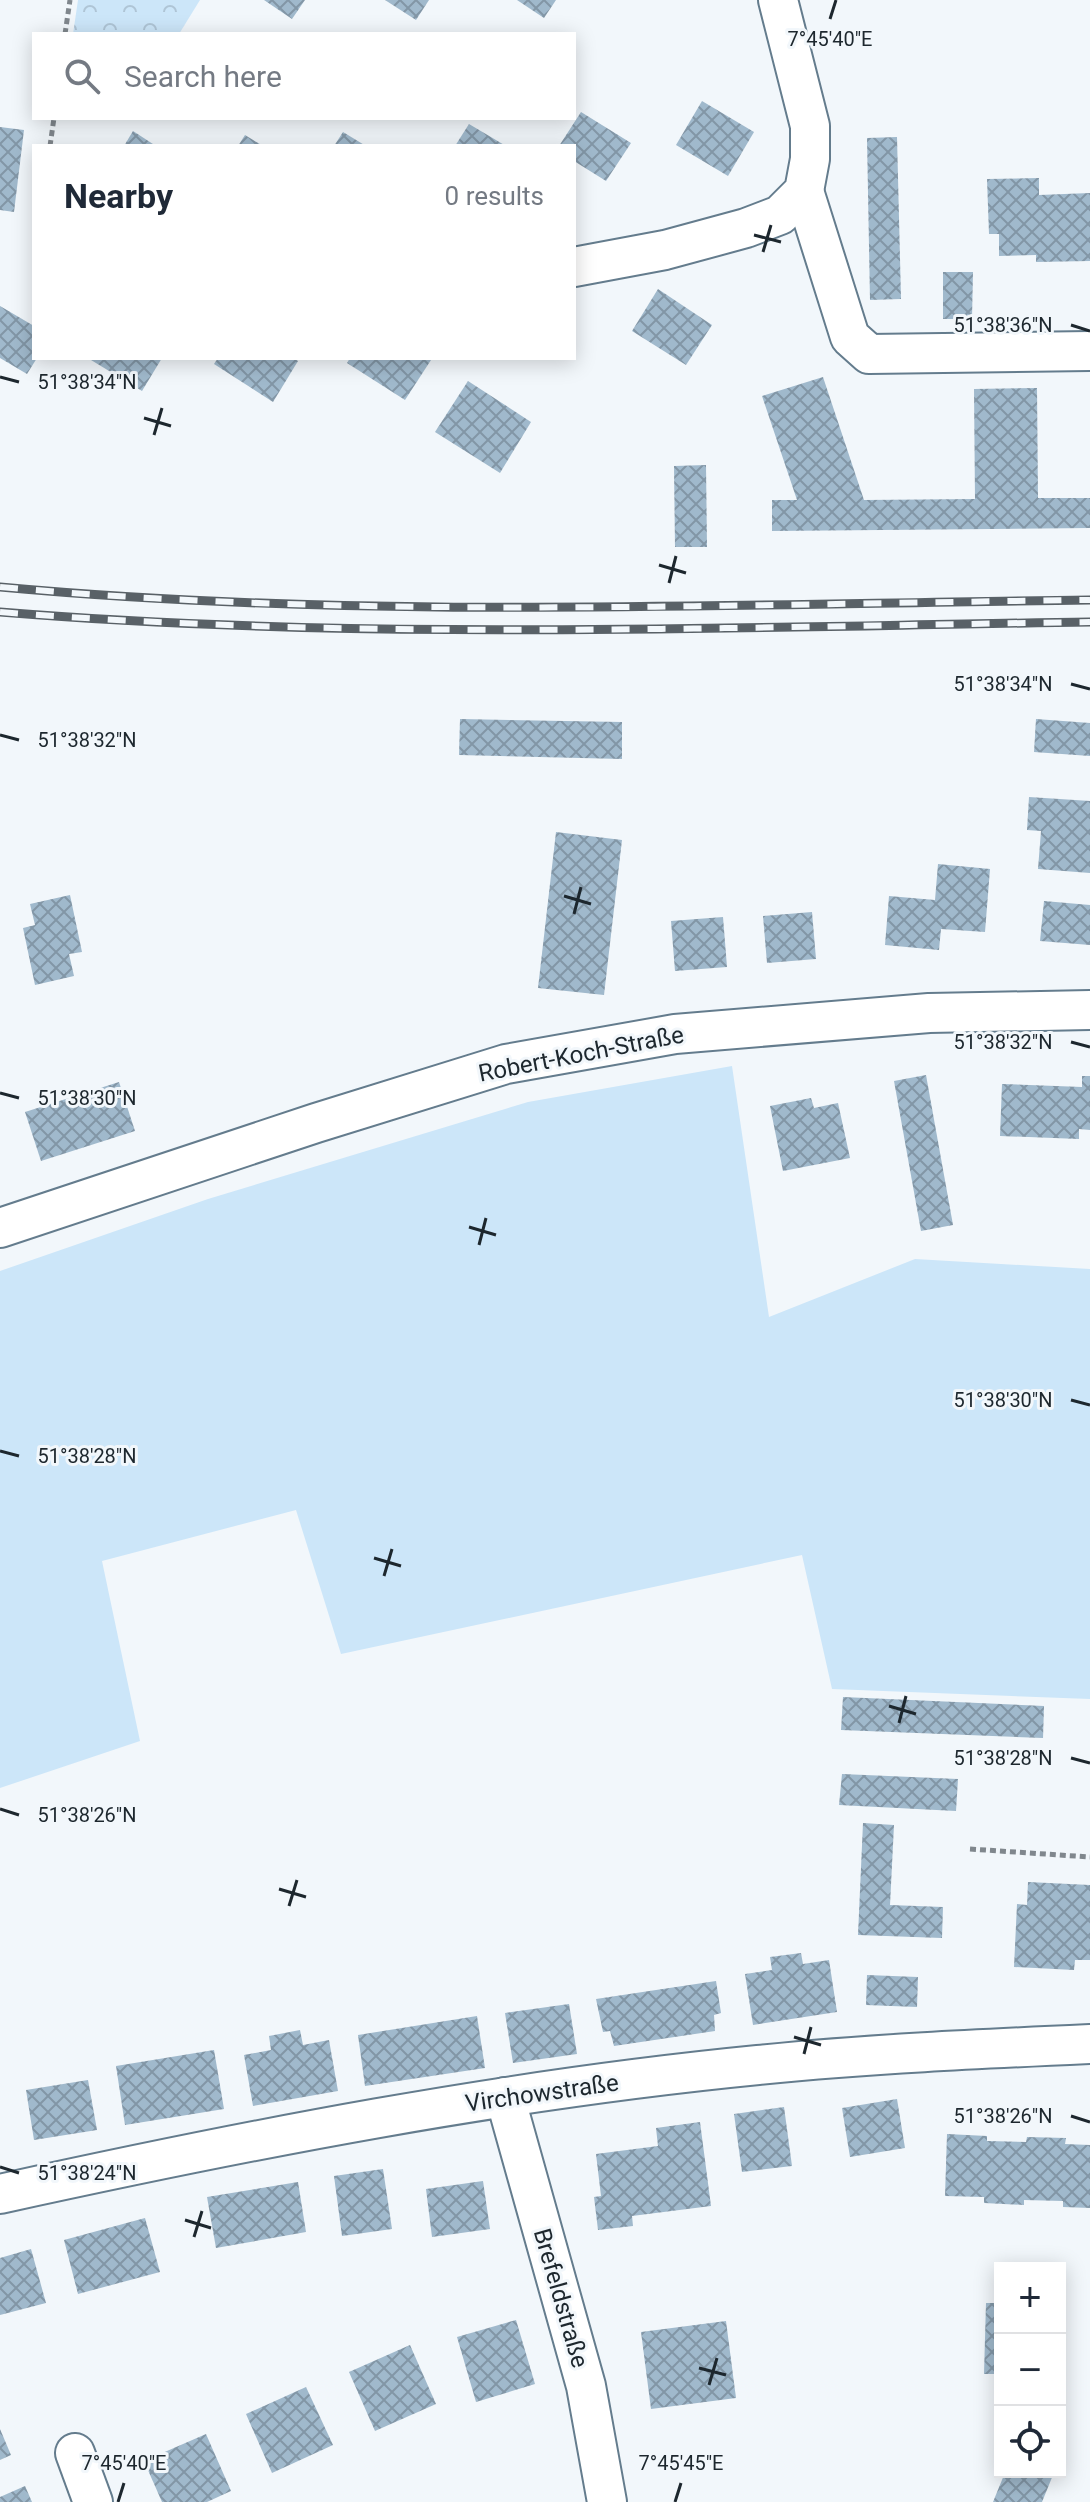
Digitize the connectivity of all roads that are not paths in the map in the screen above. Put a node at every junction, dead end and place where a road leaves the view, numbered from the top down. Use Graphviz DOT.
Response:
graph roads {
  1 [pos="778,0"];
  2 [pos="804,191"];
  3 [pos="576,267"];
  4 [pos="1090,351"];
  5 [pos="1090,1010"];
  6 [pos="0,1228"];
  7 [pos="1090,2044"];
  8 [pos="505,2097"];
  9 [pos="0,2194"];
  10 [pos="75,2453"];
  11 [pos="93,2502"];
  12 [pos="607,2502"];
  1 -- 2 [label="street"];
  2 -- 3 [label="street"];
  2 -- 4 [label="street"];
  5 -- 6 [label="street, Robert-Koch-Straße"];
  7 -- 8 [label="street, Virchowstraße"];
  8 -- 9 [label="street, Virchowstraße"];
  8 -- 12 [label="street, Brefeldstraße"];
  10 -- 11 [label="street"];
}
